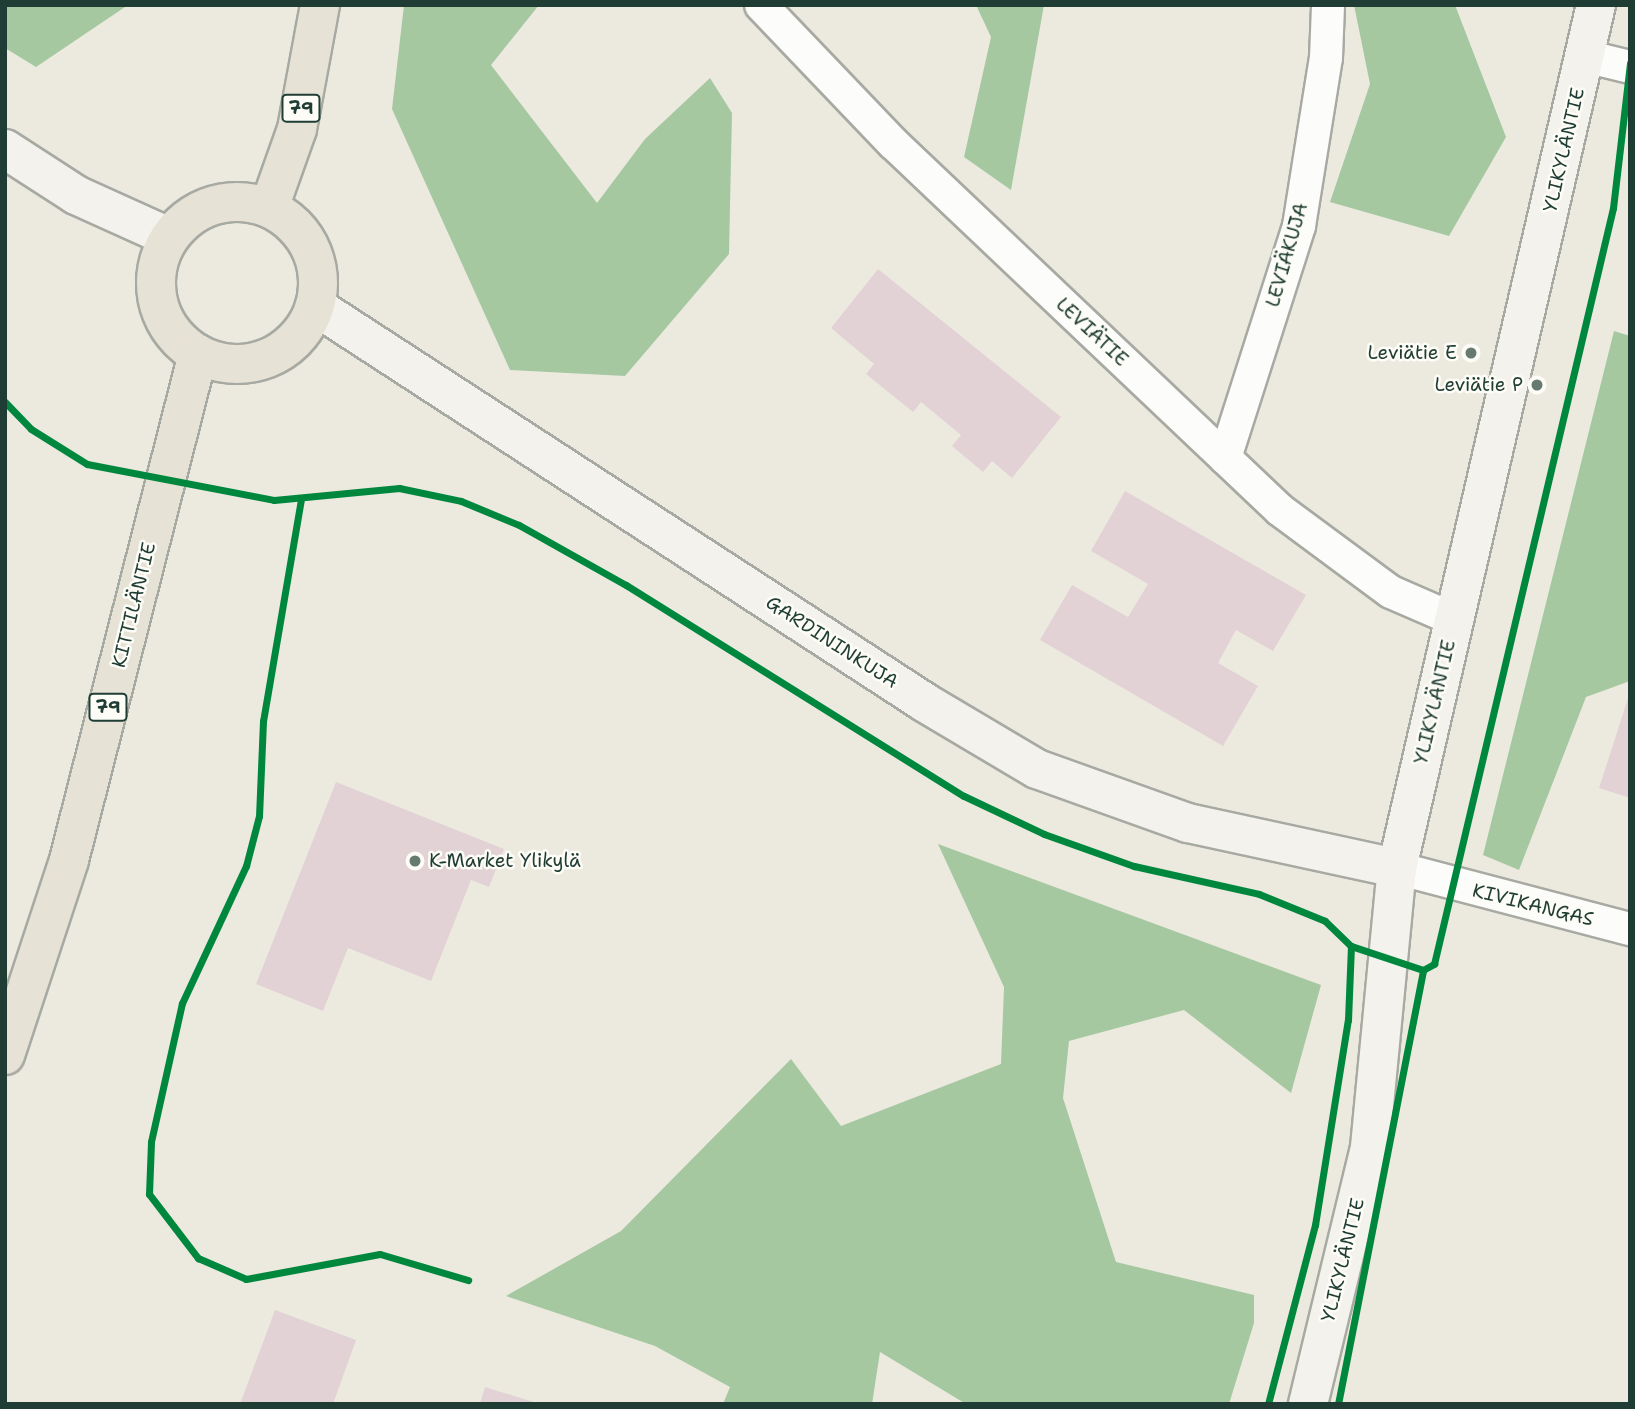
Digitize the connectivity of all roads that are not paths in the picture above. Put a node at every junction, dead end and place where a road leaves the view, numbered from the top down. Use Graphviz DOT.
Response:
graph roads {
  1 [pos="320,5"];
  2 [pos="761,5"];
  3 [pos="1328,5"];
  4 [pos="1596,5"];
  5 [pos="1585,56"];
  6 [pos="1630,68"];
  7 [pos="5,149"];
  8 [pos="269,208"];
  9 [pos="169,237"];
  10 [pos="315,306"];
  11 [pos="198,354"];
  12 [pos="1225,458"];
  13 [pos="1453,620"];
  14 [pos="1397,868"];
  15 [pos="1630,929"];
  16 [pos="5,1055"];
  17 [pos="1308,1404"];
  1 -- 8 [label="main road, 79"];
  2 -- 12 [label="street, LEVIÄTIE"];
  3 -- 12 [label="street, LEVIÄKUJA"];
  4 -- 5 [label="main road, YLIKYLÄNTIE"];
  5 -- 6 [label="street"];
  5 -- 13 [label="main road, YLIKYLÄNTIE"];
  7 -- 9 [label="main road"];
  8 -- 9 [label="main road"];
  8 -- 10 [label="main road"];
  9 -- 11 [label="main road"];
  10 -- 11 [label="main road"];
  10 -- 14 [label="main road, GARDININKUJA"];
  11 -- 16 [label="main road, KITTILÄNTIE / 79"];
  12 -- 13 [label="street, LEVIÄTIE"];
  13 -- 14 [label="main road, YLIKYLÄNTIE"];
  14 -- 15 [label="street, KIVIKANGAS"];
  14 -- 17 [label="main road, YLIKYLÄNTIE"];
}
